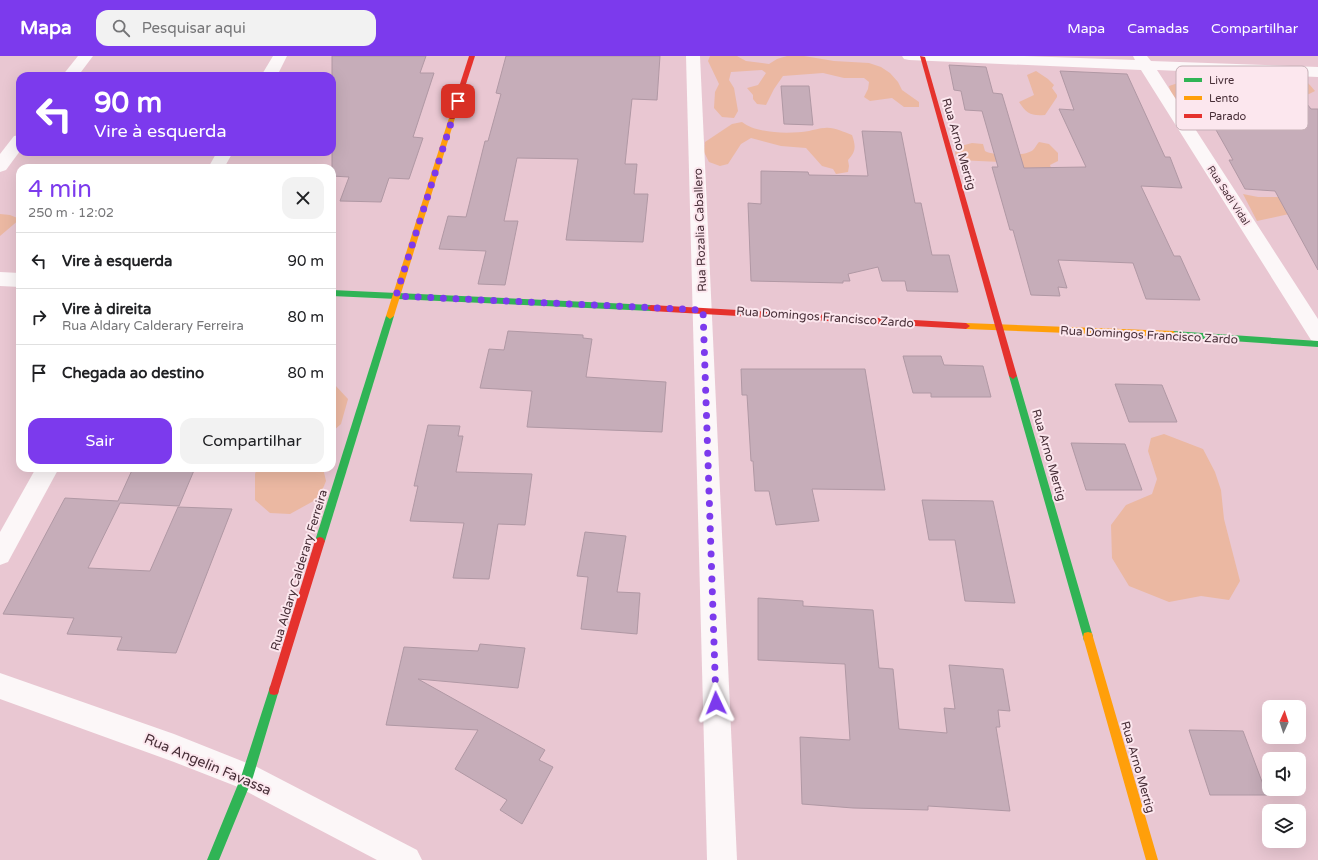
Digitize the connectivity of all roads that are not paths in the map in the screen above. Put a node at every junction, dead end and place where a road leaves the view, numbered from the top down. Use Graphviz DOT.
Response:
graph roads {
  1 [pos="86,56"];
  2 [pos="280,56"];
  3 [pos="472,56"];
  4 [pos="694,56"];
  5 [pos="916,57"];
  6 [pos="1143,60"];
  7 [pos="1230,66"];
  8 [pos="1308,71"];
  9 [pos="73,72"];
  10 [pos="271,72"];
  11 [pos="1318,72"];
  12 [pos="1176,112"];
  13 [pos="1188,130"];
  14 [pos="16,145"];
  15 [pos="0,166"];
  16 [pos="0,279"];
  17 [pos="16,280"];
  18 [pos="336,293"];
  19 [pos="396,296"];
  20 [pos="703,310"];
  21 [pos="1000,328"];
  22 [pos="1318,335"];
  23 [pos="1318,344"];
  24 [pos="46,472"];
  25 [pos="0,554"];
  26 [pos="0,686"];
  27 [pos="247,778"];
  28 [pos="213,860"];
  29 [pos="408,860"];
  30 [pos="722,860"];
  31 [pos="1152,860"];
  1 -- 9 [label="street"];
  2 -- 10 [label="street"];
  3 -- 19 [label="street, Rua Aldary Calderary Ferreira"];
  4 -- 20 [label="street, Rua Rozalia Caballero"];
  5 -- 6 [label="street"];
  5 -- 21 [label="street, Rua Arno Mertig"];
  6 -- 7 [label="street"];
  6 -- 12 [label="street, Rua Sadi Vidal"];
  8 -- 11 [label="street"];
  13 -- 22 [label="street, Rua Sadi Vidal"];
  14 -- 15 [label="street"];
  16 -- 17 [label="street"];
  18 -- 19 [label="street, Rua Domingos Francisco Zardo"];
  19 -- 20 [label="street, Rua Domingos Francisco Zardo"];
  19 -- 27 [label="street, Rua Aldary Calderary Ferreira"];
  20 -- 21 [label="street, Rua Domingos Francisco Zardo"];
  20 -- 30 [label="street, Rua Rozalia Caballero"];
  21 -- 23 [label="street, Rua Domingos Francisco Zardo"];
  21 -- 31 [label="street, Rua Arno Mertig"];
  24 -- 25 [label="street"];
  26 -- 27 [label="street, Rua Angelin Favassa"];
  27 -- 28 [label="street, Rua Aldary Calderary Ferreira"];
  27 -- 29 [label="street, Rua Angelin Favassa"];
}
